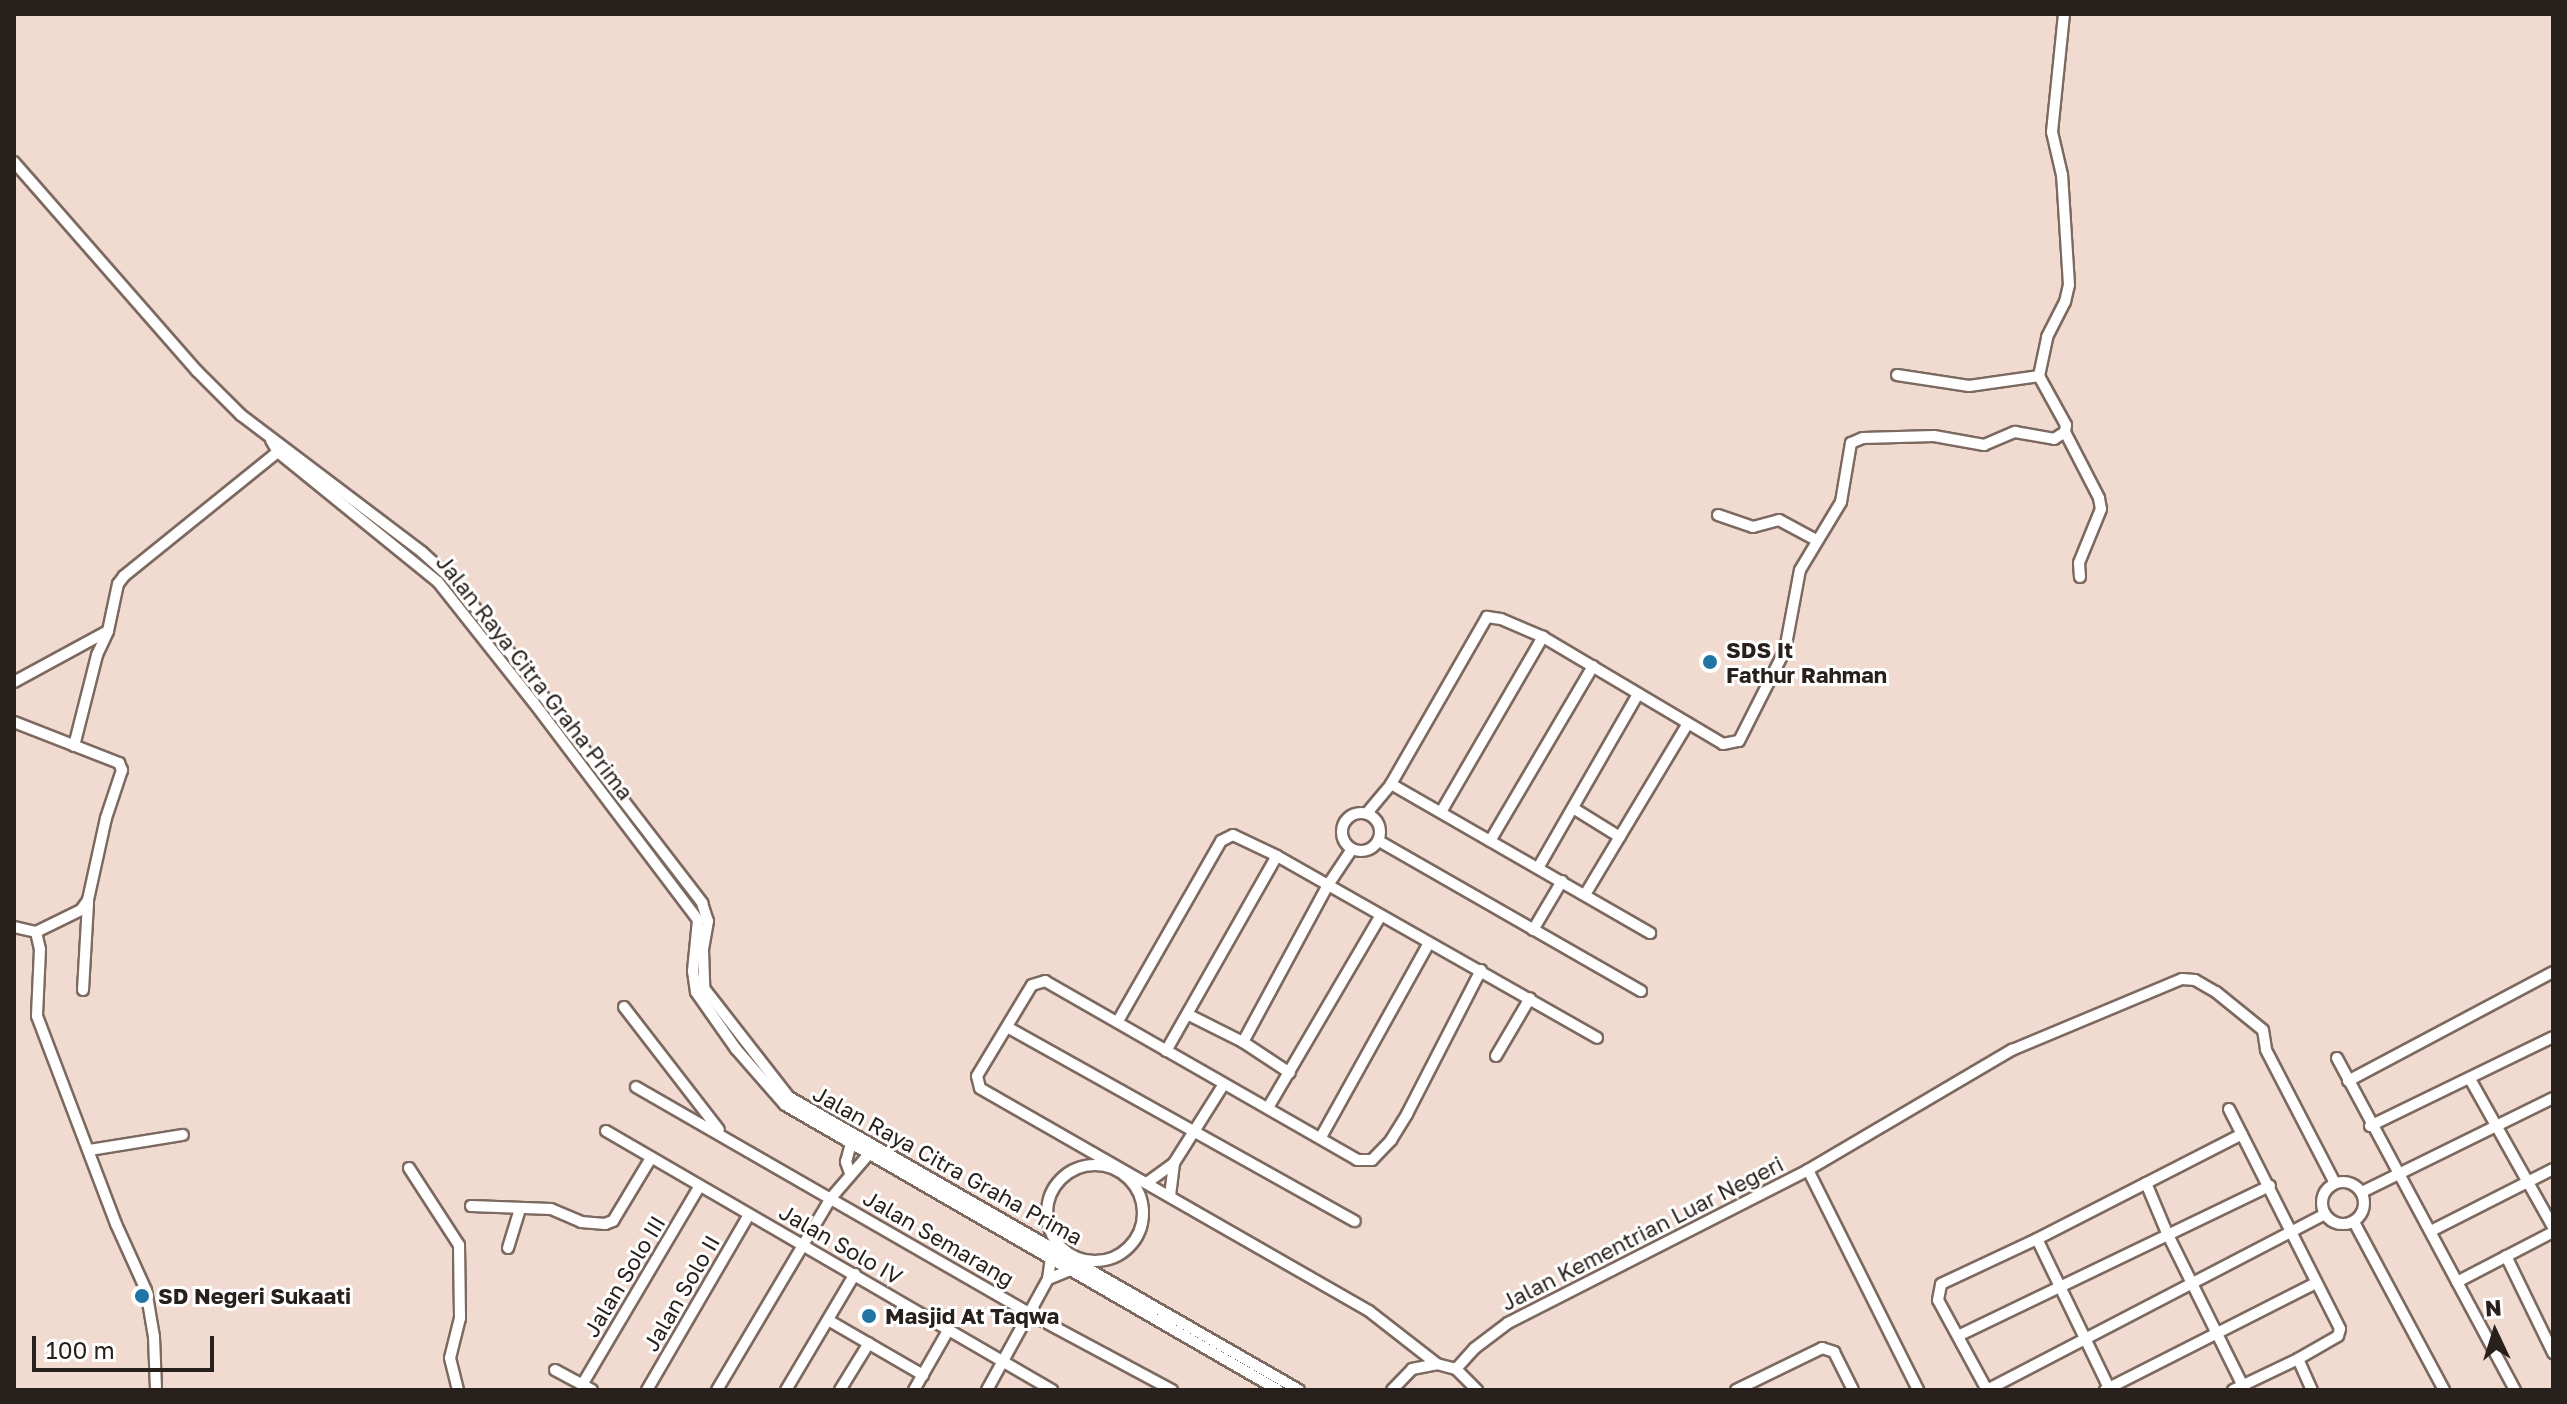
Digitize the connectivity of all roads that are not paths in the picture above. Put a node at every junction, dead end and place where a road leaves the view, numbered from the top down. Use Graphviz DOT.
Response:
graph roads {
  1 [pos="2064,14"];
  2 [pos="14,162"];
  3 [pos="1897,375"];
  4 [pos="2039,376"];
  5 [pos="2065,432"];
  6 [pos="281,449"];
  7 [pos="1718,515"];
  8 [pos="1816,540"];
  9 [pos="2080,577"];
  10 [pos="108,631"];
  11 [pos="1543,637"];
  12 [pos="1593,666"];
  13 [pos="14,682"];
  14 [pos="1638,694"];
  15 [pos="14,722"];
  16 [pos="1688,723"];
  17 [pos="74,746"];
  18 [pos="1391,784"];
  19 [pos="1573,808"];
  20 [pos="1441,812"];
  21 [pos="1367,813"];
  22 [pos="1620,837"];
  23 [pos="1379,841"];
  24 [pos="1490,841"];
  25 [pos="1352,849"];
  26 [pos="1277,856"];
  27 [pos="1538,868"];
  28 [pos="1562,881"];
  29 [pos="1328,885"];
  30 [pos="1586,893"];
  31 [pos="88,900"];
  32 [pos="1380,917"];
  33 [pos="14,927"];
  34 [pos="1533,930"];
  35 [pos="36,932"];
  36 [pos="1650,933"];
  37 [pos="1429,943"];
  38 [pos="1481,970"];
  39 [pos="2553,972"];
  40 [pos="83,990"];
  41 [pos="1641,991"];
  42 [pos="1530,998"];
  43 [pos="624,1007"];
  44 [pos="1189,1015"];
  45 [pos="1118,1021"];
  46 [pos="1009,1028"];
  47 [pos="2553,1037"];
  48 [pos="1597,1038"];
  49 [pos="1243,1042"];
  50 [pos="1166,1051"];
  51 [pos="1496,1056"];
  52 [pos="2337,1058"];
  53 [pos="1290,1073"];
  54 [pos="2470,1079"];
  55 [pos="2348,1081"];
  56 [pos="1224,1084"];
  57 [pos="636,1087"];
  58 [pos="2553,1098"];
  59 [pos="1269,1106"];
  60 [pos="2229,1109"];
  61 [pos="2370,1126"];
  62 [pos="2497,1127"];
  63 [pos="606,1131"];
  64 [pos="1194,1131"];
  65 [pos="2242,1134"];
  66 [pos="183,1135"];
  67 [pos="1321,1137"];
  68 [pos="852,1139"];
  69 [pos="729,1140"];
  70 [pos="90,1150"];
  71 [pos="873,1150"];
  72 [pos="651,1158"];
  73 [pos="1174,1163"];
  74 [pos="409,1168"];
  75 [pos="1119,1168"];
  76 [pos="2553,1169"];
  77 [pos="1808,1170"];
  78 [pos="850,1173"];
  79 [pos="2397,1177"];
  80 [pos="2528,1181"];
  81 [pos="1148,1182"];
  82 [pos="2146,1183"];
  83 [pos="2335,1183"];
  84 [pos="2270,1186"];
  85 [pos="699,1187"];
  86 [pos="2362,1192"];
  87 [pos="1170,1196"];
  88 [pos="831,1198"];
  89 [pos="471,1206"];
  90 [pos="520,1209"];
  91 [pos="2325,1214"];
  92 [pos="749,1215"];
  93 [pos="1355,1221"];
  94 [pos="2354,1222"];
  95 [pos="2553,1229"];
  96 [pos="2293,1231"];
  97 [pos="2431,1231"];
  98 [pos="2167,1233"];
  99 [pos="2037,1239"];
  100 [pos="802,1244"];
  101 [pos="508,1248"];
  102 [pos="1052,1251"];
  103 [pos="1065,1254"];
  104 [pos="2506,1256"];
  105 [pos="1076,1266"];
  106 [pos="855,1274"];
  107 [pos="1048,1279"];
  108 [pos="2457,1282"];
  109 [pos="2316,1283"];
  110 [pos="2060,1284"];
  111 [pos="2194,1284"];
  112 [pos="1030,1314"];
  113 [pos="828,1320"];
  114 [pos="949,1329"];
  115 [pos="2218,1332"];
  116 [pos="1960,1335"];
  117 [pos="2085,1338"];
  118 [pos="869,1343"];
  119 [pos="2553,1353"];
  120 [pos="2298,1359"];
  121 [pos="1005,1360"];
  122 [pos="1437,1364"];
  123 [pos="1456,1369"];
  124 [pos="555,1370"];
  125 [pos="923,1375"];
  126 [pos="587,1387"];
  127 [pos="2240,1388"];
  128 [pos="2108,1389"];
  129 [pos="156,1390"];
  130 [pos="458,1390"];
  131 [pos="647,1390"];
  132 [pos="717,1390"];
  133 [pos="786,1390"];
  134 [pos="840,1390"];
  135 [pos="914,1390"];
  136 [pos="987,1390"];
  137 [pos="1052,1390"];
  138 [pos="1172,1390"];
  139 [pos="1278,1390"];
  140 [pos="1299,1390"];
  141 [pos="1392,1390"];
  142 [pos="1477,1390"];
  143 [pos="1736,1390"];
  144 [pos="1853,1390"];
  145 [pos="1918,1390"];
  146 [pos="1987,1390"];
  147 [pos="2312,1390"];
  148 [pos="2444,1390"];
  149 [pos="2515,1390"];
  1 -- 4 [label="street"];
  2 -- 6 [label="street, Jalan Raya Citra Graha Prima"];
  3 -- 4 [label="street"];
  4 -- 5 [label="street"];
  5 -- 8 [label="street"];
  5 -- 9 [label="street"];
  6 -- 10 [label="street"];
  6 -- 68 [label="street, Jalan Raya Citra Graha Prima"];
  7 -- 8 [label="street"];
  8 -- 16 [label="street"];
  10 -- 13 [label="street"];
  10 -- 17 [label="street"];
  11 -- 12 [label="street"];
  11 -- 18 [label="street"];
  11 -- 20 [label="street"];
  12 -- 14 [label="street"];
  12 -- 24 [label="street"];
  14 -- 16 [label="street"];
  14 -- 19 [label="street"];
  15 -- 17 [label="street"];
  16 -- 22 [label="street"];
  17 -- 31 [label="street"];
  18 -- 20 [label="street"];
  18 -- 21 [label="street"];
  19 -- 22 [label="street"];
  19 -- 27 [label="street"];
  20 -- 24 [label="street"];
  21 -- 23 [label="street"];
  21 -- 25 [label="street"];
  22 -- 30 [label="street"];
  23 -- 25 [label="street"];
  23 -- 34 [label="street"];
  24 -- 27 [label="street"];
  25 -- 29 [label="street"];
  26 -- 29 [label="street"];
  26 -- 44 [label="street"];
  26 -- 45 [label="street"];
  27 -- 28 [label="street"];
  28 -- 30 [label="street"];
  28 -- 34 [label="street"];
  29 -- 32 [label="street"];
  29 -- 49 [label="street"];
  30 -- 36 [label="street"];
  31 -- 35 [label="street"];
  31 -- 40 [label="street"];
  32 -- 37 [label="street"];
  32 -- 53 [label="street"];
  33 -- 35 [label="street"];
  34 -- 41 [label="street"];
  35 -- 70 [label="street"];
  37 -- 38 [label="street"];
  37 -- 67 [label="street"];
  38 -- 42 [label="street"];
  38 -- 67 [label="street"];
  39 -- 55 [label="street"];
  42 -- 48 [label="street"];
  42 -- 51 [label="street"];
  43 -- 69 [label="street, Jalan Semarang"];
  44 -- 49 [label="street"];
  44 -- 50 [label="street"];
  45 -- 46 [label="street"];
  45 -- 50 [label="street"];
  46 -- 64 [label="street"];
  46 -- 75 [label="street"];
  47 -- 54 [label="street"];
  49 -- 53 [label="street"];
  50 -- 56 [label="street"];
  52 -- 55 [label="street"];
  53 -- 59 [label="street"];
  54 -- 61 [label="street"];
  54 -- 62 [label="street"];
  55 -- 61 [label="street"];
  56 -- 59 [label="street"];
  56 -- 64 [label="street"];
  57 -- 69 [label="street, Jalan Semarang"];
  58 -- 62 [label="street"];
  59 -- 67 [label="street"];
  60 -- 65 [label="street"];
  61 -- 79 [label="street"];
  62 -- 79 [label="street"];
  62 -- 80 [label="street"];
  63 -- 72 [label="street, Jalan Solo IV"];
  64 -- 73 [label="street"];
  64 -- 93 [label="street"];
  65 -- 82 [label="street"];
  65 -- 84 [label="street"];
  66 -- 70 [label="street"];
  68 -- 71 [label="street, Jalan Raya Citra Graha Prima"];
  68 -- 78 [label="street"];
  69 -- 88 [label="street, Jalan Semarang"];
  70 -- 129 [label="street"];
  71 -- 78 [label="street"];
  71 -- 102 [label="street, Jalan Raya Citra Graha Prima"];
  72 -- 85 [label="street, Jalan Solo IV"];
  72 -- 90 [label="street"];
  73 -- 81 [label="street"];
  73 -- 87 [label="street"];
  74 -- 130 [label="street"];
  75 -- 81 [label="street"];
  75 -- 103 [label="street"];
  75 -- 103 [label="street"];
  76 -- 80 [label="street"];
  77 -- 83 [label="street"];
  77 -- 123 [label="street, Jalan Kementrian Luar Negeri"];
  77 -- 145 [label="street, Jalan Kementrian Luar Negeri"];
  78 -- 88 [label="street"];
  79 -- 86 [label="street"];
  79 -- 97 [label="street"];
  80 -- 95 [label="street"];
  80 -- 97 [label="street"];
  81 -- 87 [label="street"];
  82 -- 98 [label="street"];
  82 -- 99 [label="street"];
  83 -- 86 [label="street"];
  83 -- 91 [label="street"];
  84 -- 96 [label="street"];
  84 -- 98 [label="street"];
  85 -- 92 [label="street, Jalan Solo IV"];
  85 -- 126 [label="street, Jalan Solo III"];
  86 -- 94 [label="street"];
  87 -- 122 [label="street"];
  88 -- 100 [label="street"];
  88 -- 112 [label="street, Jalan Semarang"];
  89 -- 90 [label="street"];
  90 -- 101 [label="street"];
  91 -- 94 [label="street"];
  91 -- 96 [label="street"];
  92 -- 100 [label="street, Jalan Solo IV"];
  92 -- 131 [label="street, Jalan Solo II"];
  94 -- 148 [label="street"];
  95 -- 104 [label="street"];
  96 -- 109 [label="street"];
  96 -- 111 [label="street"];
  97 -- 108 [label="street"];
  98 -- 110 [label="street"];
  98 -- 111 [label="street"];
  99 -- 110 [label="street"];
  99 -- 116 [label="street"];
  100 -- 106 [label="street, Jalan Solo IV"];
  100 -- 132 [label="street"];
  102 -- 103 [label="street, Jalan Raya Citra Graha Prima"];
  102 -- 105 [label="street, Jalan Raya Citra Graha Prima"];
  102 -- 107 [label="street"];
  103 -- 105 [label="street, Jalan Raya Citra Graha Prima"];
  104 -- 108 [label="street"];
  104 -- 119 [label="street"];
  105 -- 107 [label="street"];
  105 -- 139 [label="street, Jalan Raya Citra Graha Prima"];
  105 -- 140 [label="street, Jalan Raya Citra Graha Prima"];
  106 -- 113 [label="street"];
  106 -- 114 [label="street, Jalan Solo IV"];
  107 -- 112 [label="street"];
  108 -- 149 [label="street"];
  109 -- 115 [label="street"];
  109 -- 120 [label="street"];
  110 -- 116 [label="street"];
  110 -- 117 [label="street"];
  111 -- 115 [label="street"];
  111 -- 117 [label="street"];
  112 -- 121 [label="street"];
  112 -- 138 [label="street, Jalan Semarang"];
  113 -- 118 [label="street"];
  113 -- 133 [label="street"];
  114 -- 121 [label="street, Jalan Solo IV"];
  114 -- 125 [label="street"];
  115 -- 127 [label="street"];
  115 -- 128 [label="street"];
  116 -- 146 [label="street"];
  117 -- 128 [label="street"];
  117 -- 146 [label="street"];
  118 -- 125 [label="street"];
  118 -- 134 [label="street"];
  120 -- 127 [label="street"];
  120 -- 147 [label="street"];
  121 -- 136 [label="street"];
  121 -- 137 [label="street, Jalan Solo IV"];
  122 -- 123 [label="street"];
  122 -- 141 [label="street"];
  123 -- 142 [label="street"];
  124 -- 126 [label="street"];
  125 -- 135 [label="street"];
  143 -- 144 [label="street"];
}
